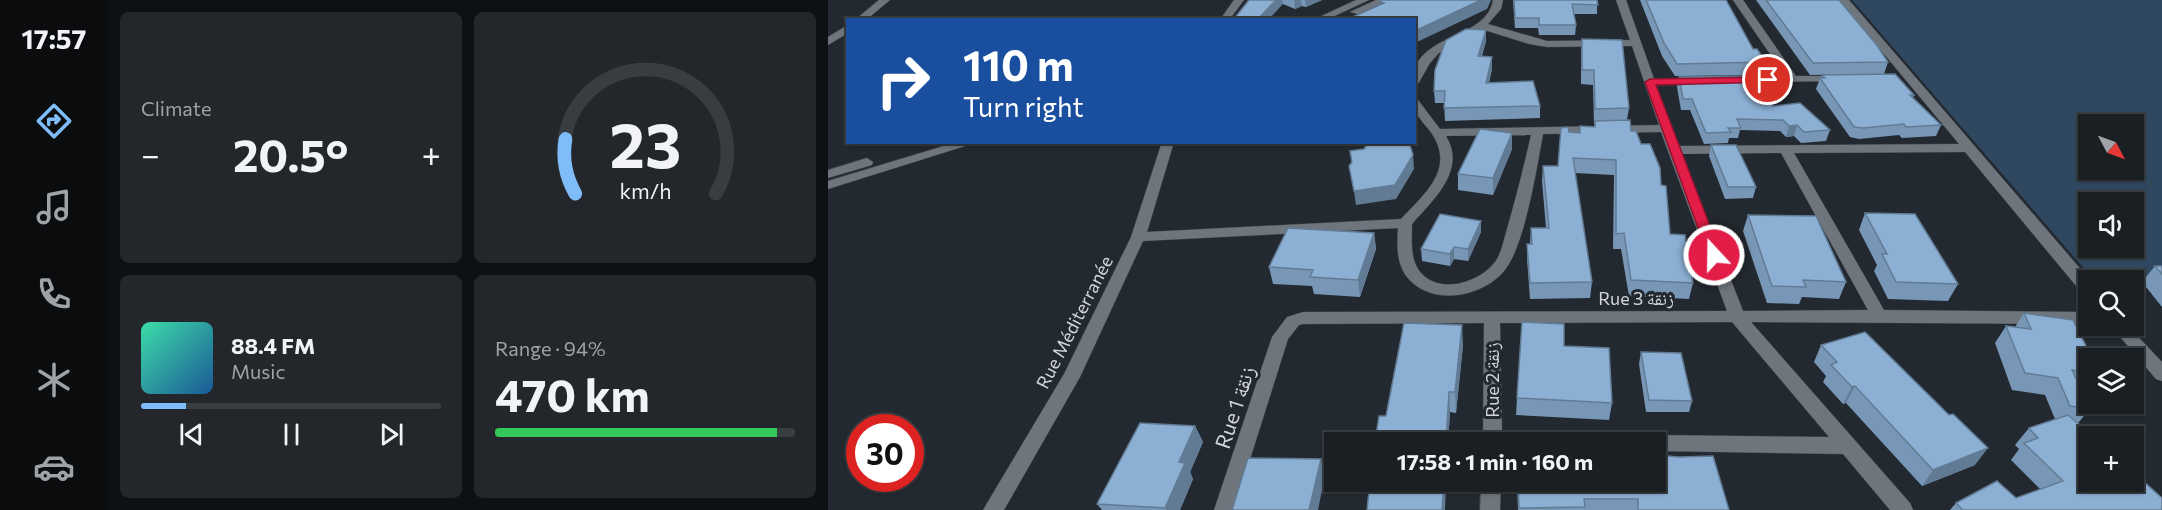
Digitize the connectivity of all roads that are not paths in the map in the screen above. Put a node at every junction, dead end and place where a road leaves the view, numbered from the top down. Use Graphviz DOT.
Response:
graph roads {
  1 [pos="885,0"];
  2 [pos="1239,0"];
  3 [pos="1364,0"];
  4 [pos="1384,0"];
  5 [pos="1498,0"];
  6 [pos="1621,0"];
  7 [pos="1737,0"];
  8 [pos="1844,0"];
  9 [pos="862,18"];
  10 [pos="1226,18"];
  11 [pos="1322,18"];
  12 [pos="1343,18"];
  13 [pos="1480,25"];
  14 [pos="846,29"];
  15 [pos="831,38"];
  16 [pos="1636,43"];
  17 [pos="1416,78"];
  18 [pos="1792,79"];
  19 [pos="1851,79"];
  20 [pos="1733,80"];
  21 [pos="1709,81"];
  22 [pos="1650,82"];
  23 [pos="1416,105"];
  24 [pos="1666,128"];
  25 [pos="1538,131"];
  26 [pos="1437,133"];
  27 [pos="930,144"];
  28 [pos="965,144"];
  29 [pos="1167,144"];
  30 [pos="1969,148"];
  31 [pos="1674,150"];
  32 [pos="1786,150"];
  33 [pos="828,174"];
  34 [pos="828,185"];
  35 [pos="1405,223"];
  36 [pos="1138,237"];
  37 [pos="2078,277"];
  38 [pos="1879,316"];
  39 [pos="1492,317"];
  40 [pos="1738,318"];
  41 [pos="2078,318"];
  42 [pos="1293,321"];
  43 [pos="2128,336"];
  44 [pos="2162,374"];
  45 [pos="1492,432"];
  46 [pos="1666,443"];
  47 [pos="1846,446"];
  48 [pos="1491,492"];
  49 [pos="993,510"];
  50 [pos="1224,510"];
  51 [pos="1490,510"];
  52 [pos="1903,510"];
  1 -- 9 [label="street"];
  2 -- 10 [label="street"];
  3 -- 11 [label="street"];
  4 -- 12 [label="street"];
  5 -- 13 [label="street"];
  6 -- 16 [label="street"];
  7 -- 18 [label="street"];
  8 -- 30 [label="street"];
  13 -- 16 [label="street"];
  13 -- 17 [label="street"];
  14 -- 15 [label="street"];
  16 -- 22 [label="street"];
  18 -- 19 [label="street"];
  18 -- 20 [label="street"];
  21 -- 22 [label="street"];
  22 -- 24 [label="street"];
  23 -- 26 [label="street"];
  24 -- 25 [label="street"];
  24 -- 31 [label="street"];
  25 -- 26 [label="street"];
  25 -- 35 [label="street"];
  26 -- 35 [label="street"];
  27 -- 33 [label="street"];
  28 -- 34 [label="street"];
  29 -- 36 [label="street, Rue Méditerranée"];
  30 -- 32 [label="street"];
  30 -- 37 [label="street"];
  31 -- 32 [label="street"];
  31 -- 40 [label="street"];
  32 -- 38 [label="street"];
  35 -- 36 [label="street"];
  36 -- 49 [label="street, Rue Méditerranée"];
  38 -- 40 [label="street, Rue 3 زنقة"];
  38 -- 41 [label="street, Rue 3 زنقة"];
  39 -- 40 [label="street, Rue 3 زنقة"];
  39 -- 42 [label="street, Rue 3 زنقة"];
  39 -- 45 [label="street, Rue 2 زنقة"];
  40 -- 47 [label="street"];
  42 -- 50 [label="street, Rue 1 زنقة"];
  43 -- 44 [label="street"];
  46 -- 47 [label="street"];
  47 -- 52 [label="street"];
  48 -- 51 [label="street"];
}
